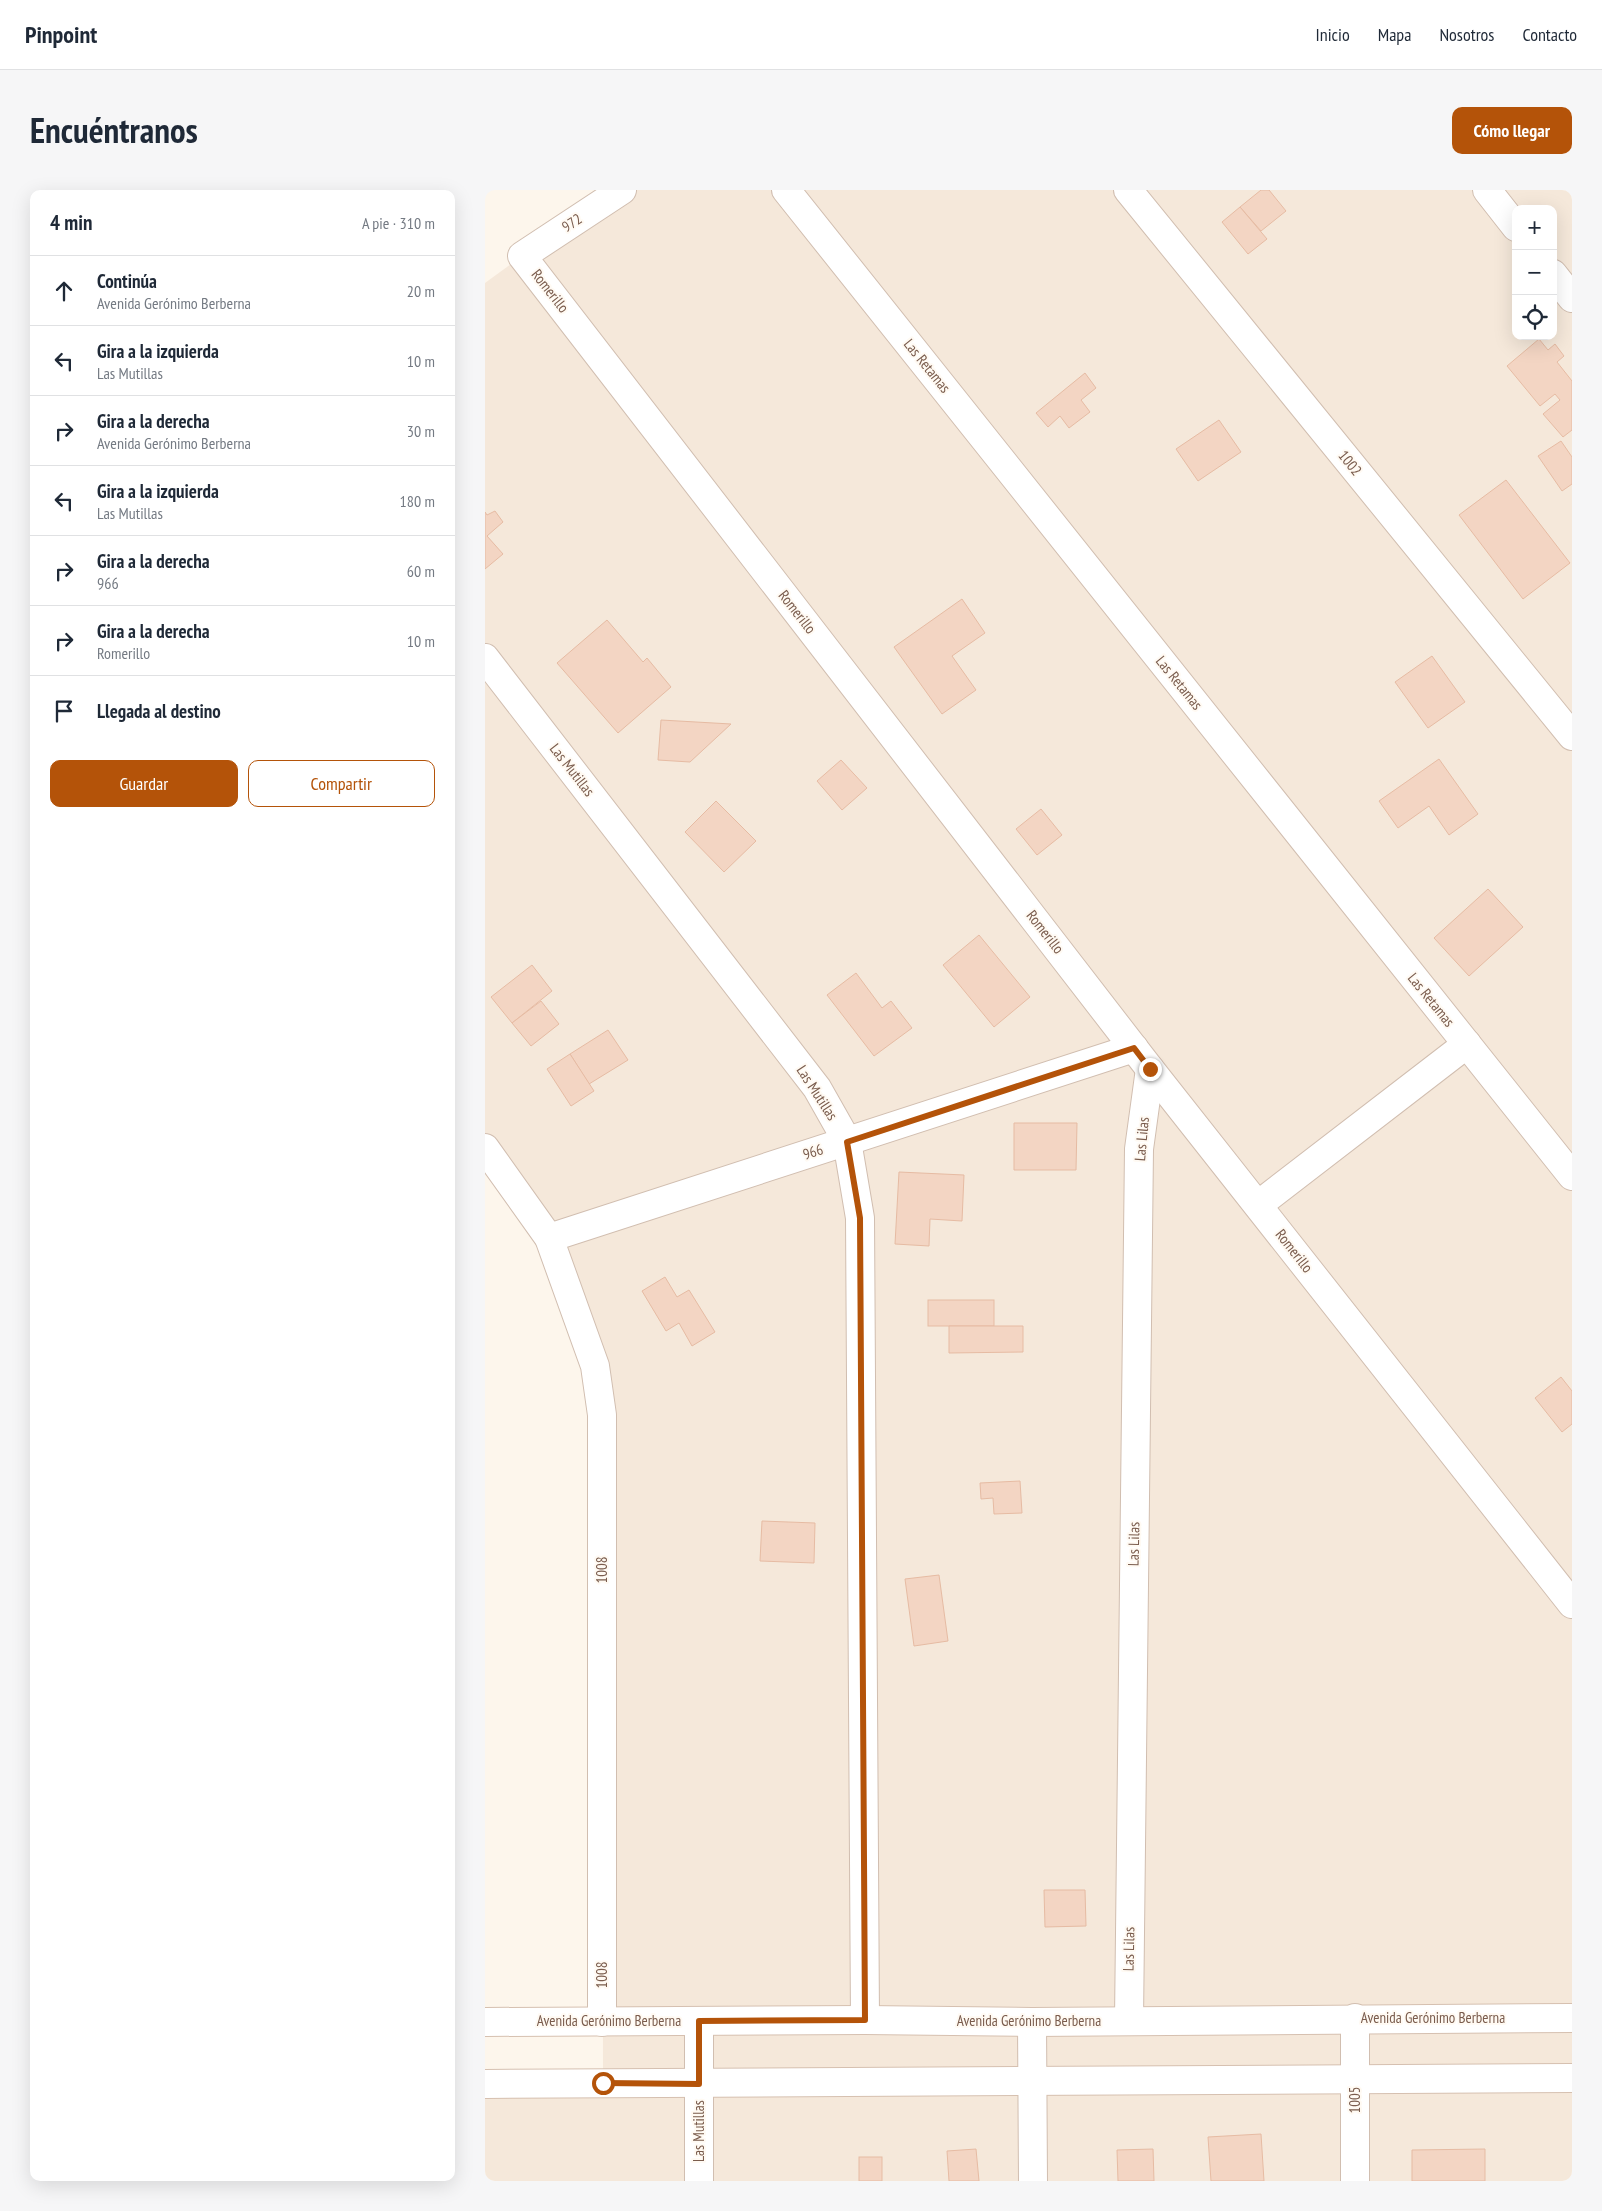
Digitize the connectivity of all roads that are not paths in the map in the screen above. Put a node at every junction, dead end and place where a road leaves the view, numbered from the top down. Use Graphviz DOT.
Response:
graph roads {
  1 [pos="622,190"];
  2 [pos="786,190"];
  3 [pos="1128,190"];
  4 [pos="1487,190"];
  5 [pos="1512,222"];
  6 [pos="522,256"];
  7 [pos="1557,279"];
  8 [pos="1572,298"];
  9 [pos="485,658"];
  10 [pos="1572,736"];
  11 [pos="1467,1044"];
  12 [pos="1142,1059"];
  13 [pos="847,1142"];
  14 [pos="485,1148"];
  15 [pos="485,1173"];
  16 [pos="1572,1176"];
  17 [pos="513,1186"];
  18 [pos="1257,1205"];
  19 [pos="549,1238"];
  20 [pos="1572,1604"];
  21 [pos="1355,2018"];
  22 [pos="1572,2018"];
  23 [pos="865,2020"];
  24 [pos="1129,2020"];
  25 [pos="699,2021"];
  26 [pos="485,2022"];
  27 [pos="602,2022"];
  28 [pos="1032,2022"];
  29 [pos="1572,2078"];
  30 [pos="1355,2080"];
  31 [pos="1032,2082"];
  32 [pos="485,2084"];
  33 [pos="699,2084"];
  34 [pos="699,2181"];
  35 [pos="1033,2181"];
  36 [pos="1355,2181"];
  1 -- 6 [label="street, 972"];
  2 -- 11 [label="street, Las Retamas"];
  3 -- 10 [label="street, 1002"];
  4 -- 5 [label="street"];
  6 -- 12 [label="street, Romerillo"];
  7 -- 8 [label="street"];
  9 -- 13 [label="street, Las Mutillas"];
  11 -- 16 [label="street, Las Retamas"];
  11 -- 18 [label="street"];
  12 -- 13 [label="street, 966"];
  12 -- 18 [label="street, Romerillo"];
  12 -- 24 [label="street, Las Lilas"];
  13 -- 19 [label="street, 966"];
  13 -- 23 [label="street, Las Mutillas"];
  14 -- 17 [label="street, 1008"];
  15 -- 17 [label="street"];
  17 -- 19 [label="street, 1008"];
  18 -- 20 [label="street, Romerillo"];
  19 -- 27 [label="street, 1008"];
  21 -- 22 [label="street, Avenida Gerónimo Berberna"];
  21 -- 24 [label="street, Avenida Gerónimo Berberna"];
  21 -- 30 [label="street, 1005"];
  23 -- 25 [label="street, Avenida Gerónimo Berberna"];
  23 -- 28 [label="street, Avenida Gerónimo Berberna"];
  24 -- 28 [label="street, Avenida Gerónimo Berberna"];
  25 -- 27 [label="street, Avenida Gerónimo Berberna"];
  25 -- 33 [label="street, Las Mutillas"];
  26 -- 27 [label="street, Avenida Gerónimo Berberna"];
  28 -- 31 [label="street"];
  29 -- 30 [label="street"];
  30 -- 31 [label="street"];
  30 -- 36 [label="street, 1005"];
  31 -- 33 [label="street"];
  31 -- 35 [label="street"];
  32 -- 33 [label="street"];
  33 -- 34 [label="street, Las Mutillas"];
}
